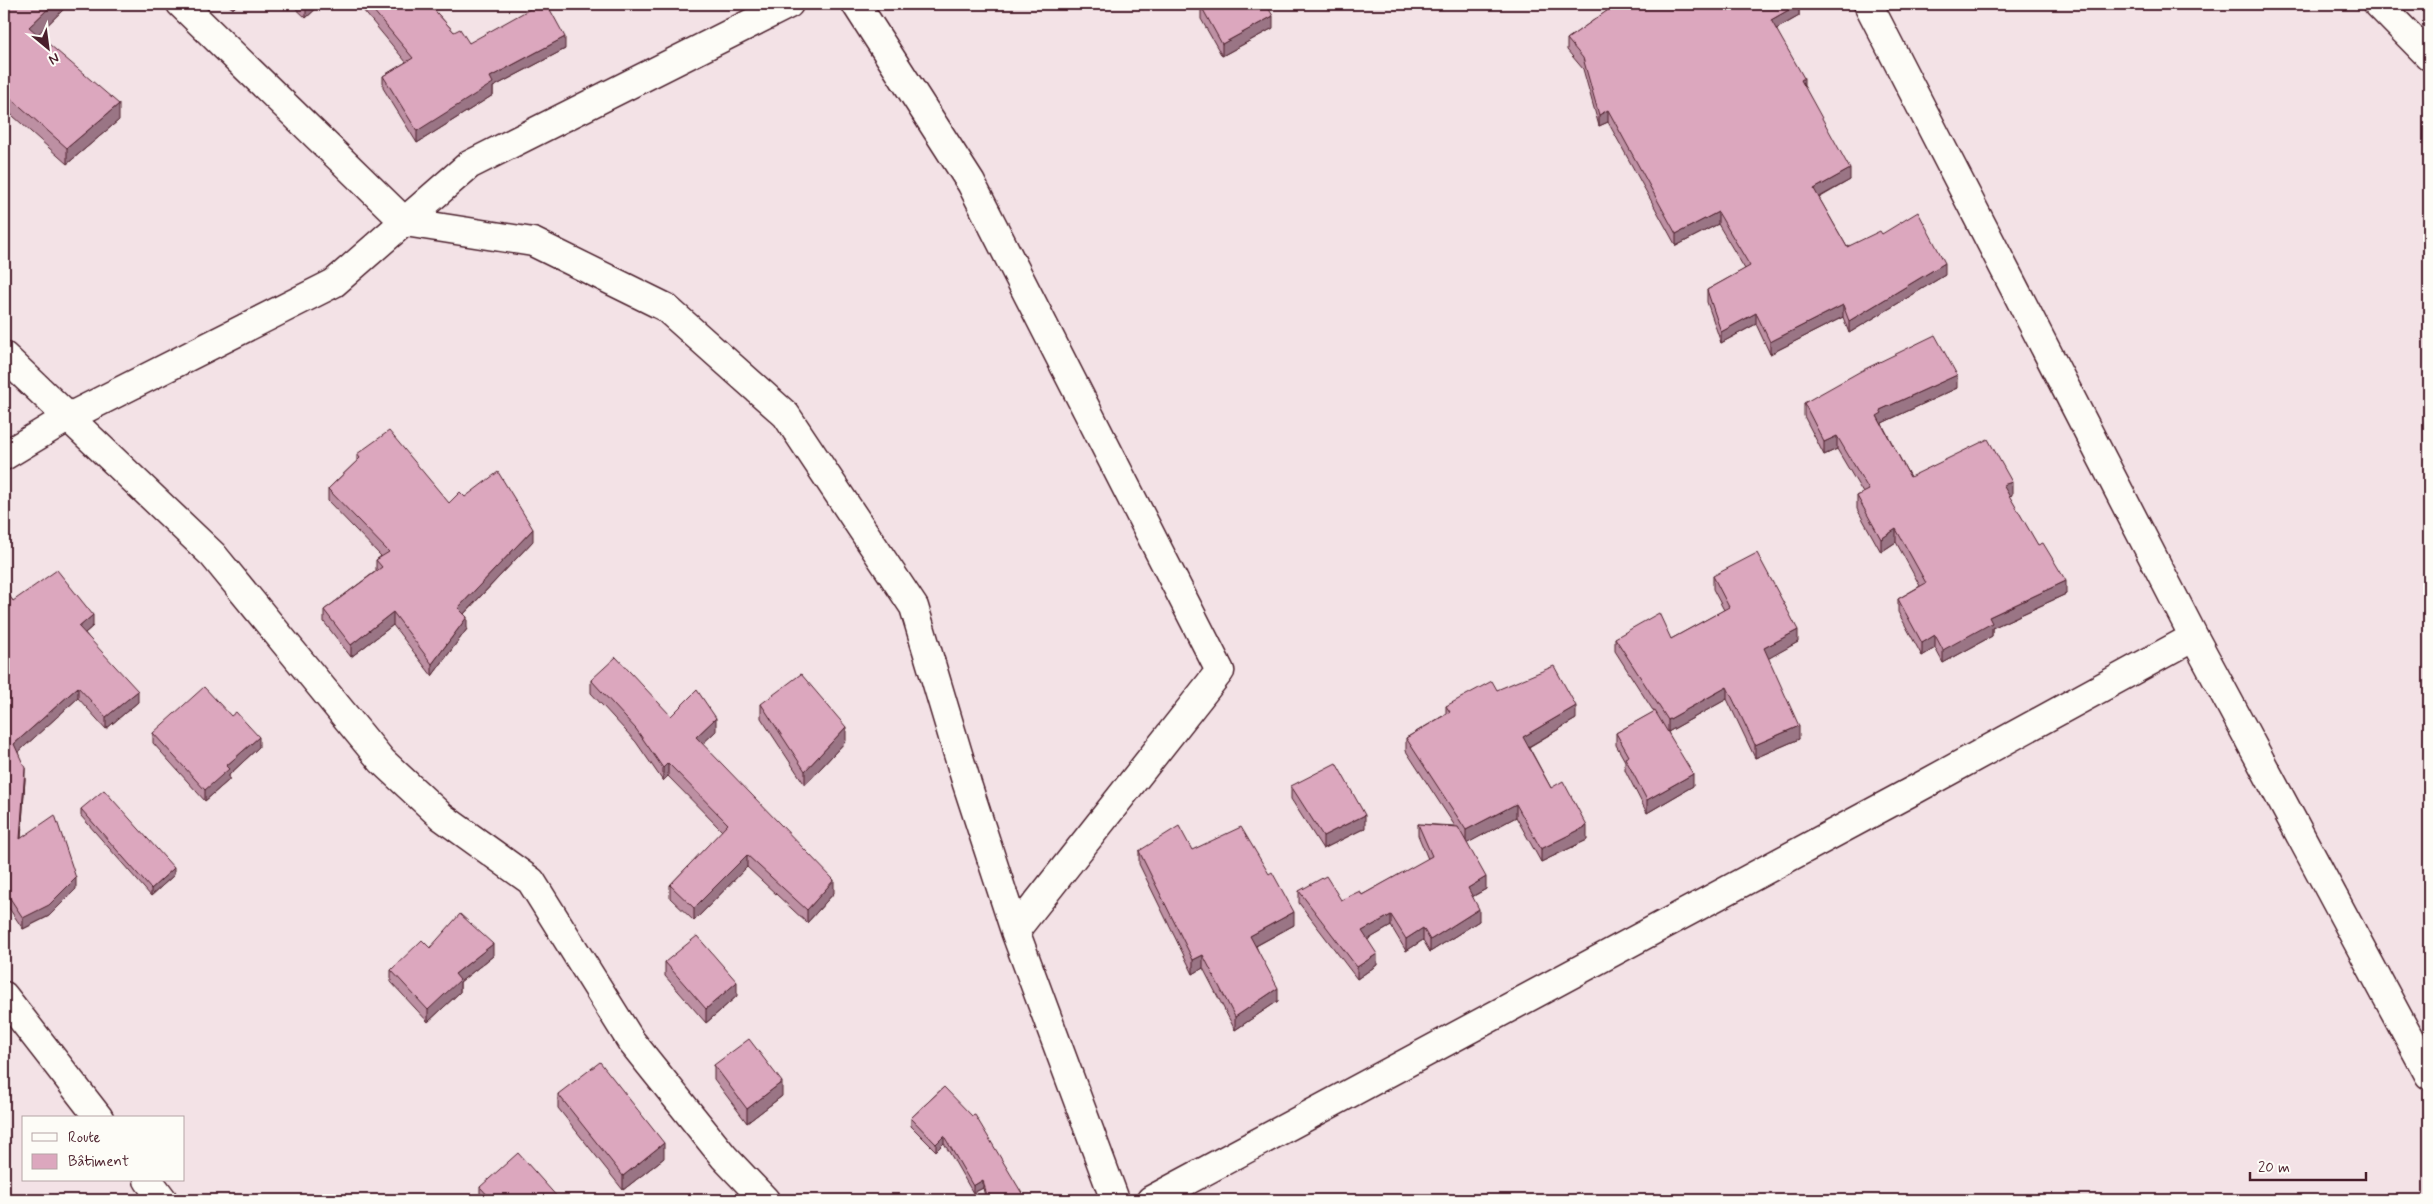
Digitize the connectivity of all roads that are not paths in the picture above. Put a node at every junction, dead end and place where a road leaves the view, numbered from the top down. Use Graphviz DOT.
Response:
graph roads {
  1 [pos="181,4"];
  2 [pos="789,4"];
  3 [pos="856,4"];
  4 [pos="1868,4"];
  5 [pos="2378,4"];
  6 [pos="2429,56"];
  7 [pos="405,222"];
  8 [pos="4,356"];
  9 [pos="67,418"];
  10 [pos="4,456"];
  11 [pos="2194,637"];
  12 [pos="1015,931"];
  13 [pos="4,996"];
  14 [pos="2429,1076"];
  15 [pos="97,1116"];
  16 [pos="150,1182"];
  17 [pos="163,1200"];
  18 [pos="765,1200"];
  19 [pos="1115,1200"];
  20 [pos="1151,1200"];
  1 -- 7 [label="street"];
  2 -- 7 [label="street"];
  3 -- 12 [label="street"];
  4 -- 11 [label="street"];
  5 -- 6 [label="street"];
  7 -- 9 [label="street"];
  7 -- 12 [label="street"];
  8 -- 9 [label="street"];
  9 -- 10 [label="street"];
  9 -- 18 [label="street"];
  11 -- 14 [label="street"];
  11 -- 20 [label="street"];
  12 -- 19 [label="street"];
  13 -- 15 [label="street"];
  16 -- 17 [label="street"];
}
